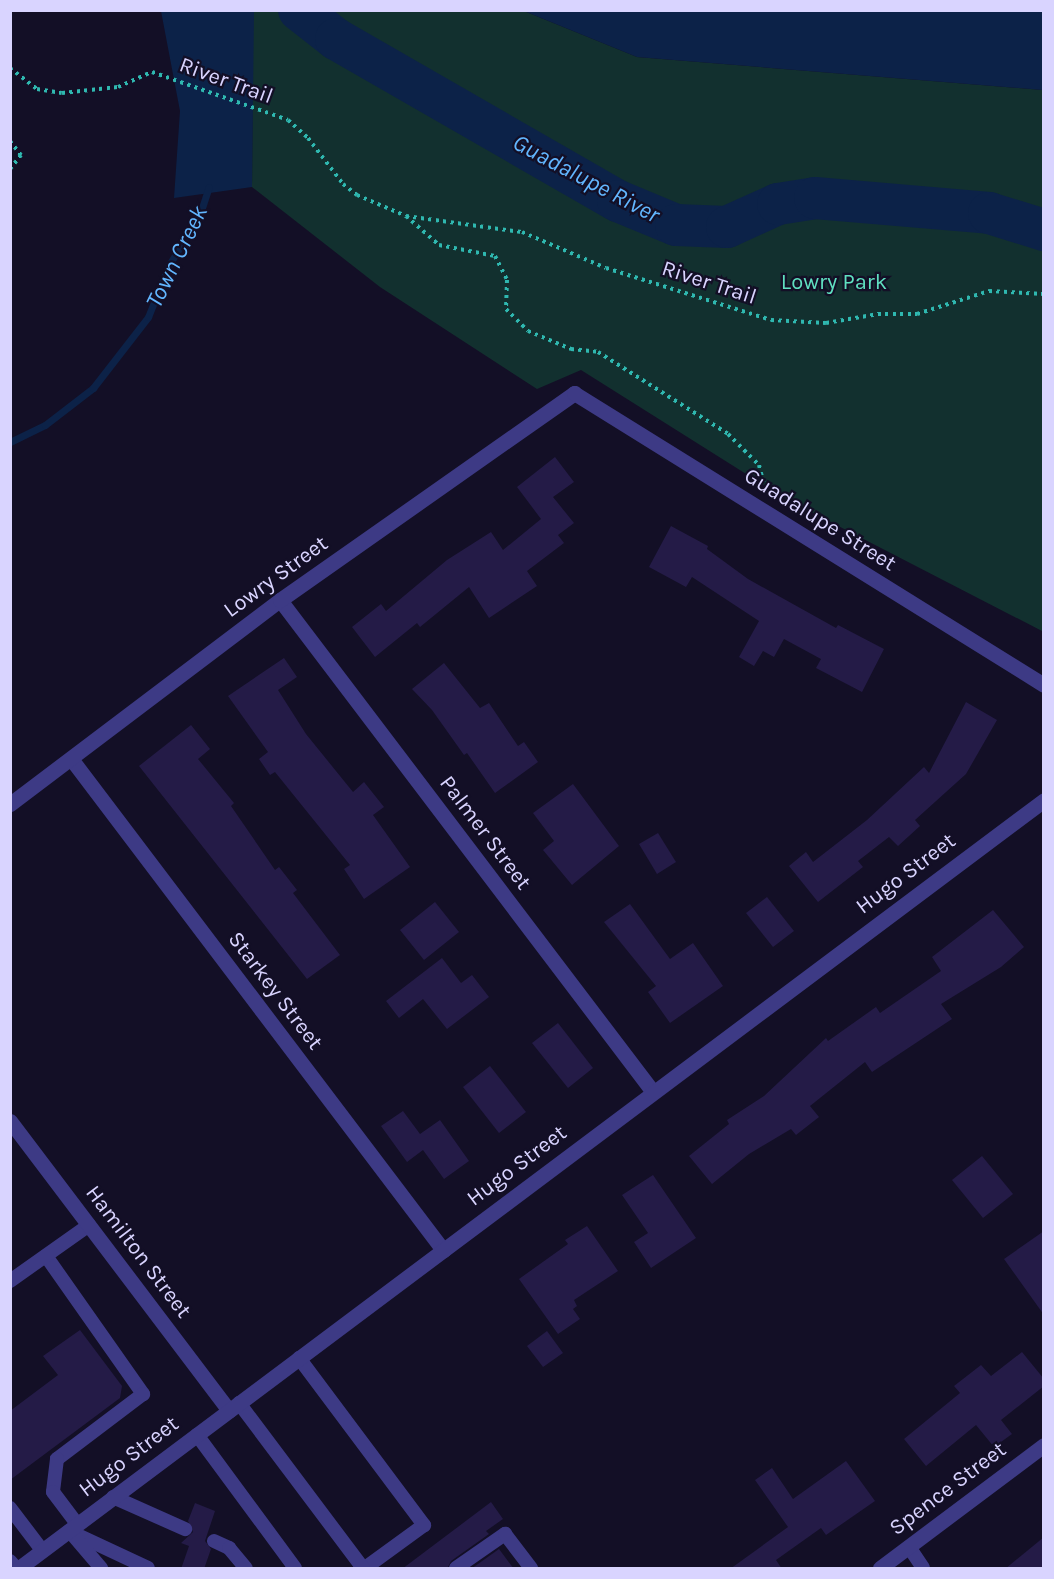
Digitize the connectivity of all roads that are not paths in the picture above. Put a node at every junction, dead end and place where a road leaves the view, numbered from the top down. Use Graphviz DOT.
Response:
graph roads {
  1 [pos="573,393"];
  2 [pos="280,600"];
  3 [pos="1044,685"];
  4 [pos="72,760"];
  5 [pos="1044,800"];
  6 [pos="10,804"];
  7 [pos="653,1092"];
  8 [pos="10,1120"];
  9 [pos="89,1225"];
  10 [pos="443,1250"];
  11 [pos="46,1256"];
  12 [pos="10,1281"];
  13 [pos="299,1358"];
  14 [pos="234,1407"];
  15 [pos="197,1435"];
  16 [pos="1044,1445"];
  17 [pos="113,1497"];
  18 [pos="10,1508"];
  19 [pos="73,1528"];
  20 [pos="186,1529"];
  21 [pos="214,1541"];
  22 [pos="909,1547"];
  23 [pos="42,1550"];
  24 [pos="10,1561"];
  25 [pos="18,1569"];
  26 [pos="101,1569"];
  27 [pos="148,1569"];
  28 [pos="246,1569"];
  29 [pos="295,1569"];
  30 [pos="364,1569"];
  31 [pos="456,1569"];
  32 [pos="531,1569"];
  33 [pos="880,1569"];
  34 [pos="923,1569"];
  1 -- 2 [label="street, Lowry Street"];
  1 -- 3 [label="street, Guadalupe Street"];
  2 -- 4 [label="street, Lowry Street"];
  2 -- 7 [label="street, Palmer Street"];
  4 -- 6 [label="street, Lowry Street"];
  4 -- 10 [label="street, Starkey Street"];
  5 -- 7 [label="street, Hugo Street"];
  7 -- 10 [label="street, Hugo Street"];
  8 -- 9 [label="street, Hamilton Street"];
  9 -- 11 [label="lane"];
  9 -- 14 [label="street, Hamilton Street"];
  10 -- 13 [label="street, Hugo Street"];
  11 -- 12 [label="lane"];
  11 -- 19 [label="lane"];
  13 -- 14 [label="street, Hugo Street"];
  13 -- 30 [label="lane"];
  14 -- 15 [label="street, Hugo Street"];
  14 -- 30 [label="lane"];
  15 -- 17 [label="street, Hugo Street"];
  15 -- 29 [label="lane"];
  16 -- 22 [label="street, Spence Street"];
  17 -- 19 [label="street, Hugo Street"];
  17 -- 20 [label="lane"];
  18 -- 23 [label="lane"];
  19 -- 23 [label="street, Hugo Street"];
  19 -- 26 [label="lane"];
  19 -- 27 [label="lane"];
  21 -- 28 [label="lane"];
  22 -- 33 [label="street, Spence Street"];
  22 -- 34 [label="lane"];
  23 -- 25 [label="street, Hugo Street"];
  24 -- 25 [label="lane"];
  31 -- 32 [label="lane"];
}
